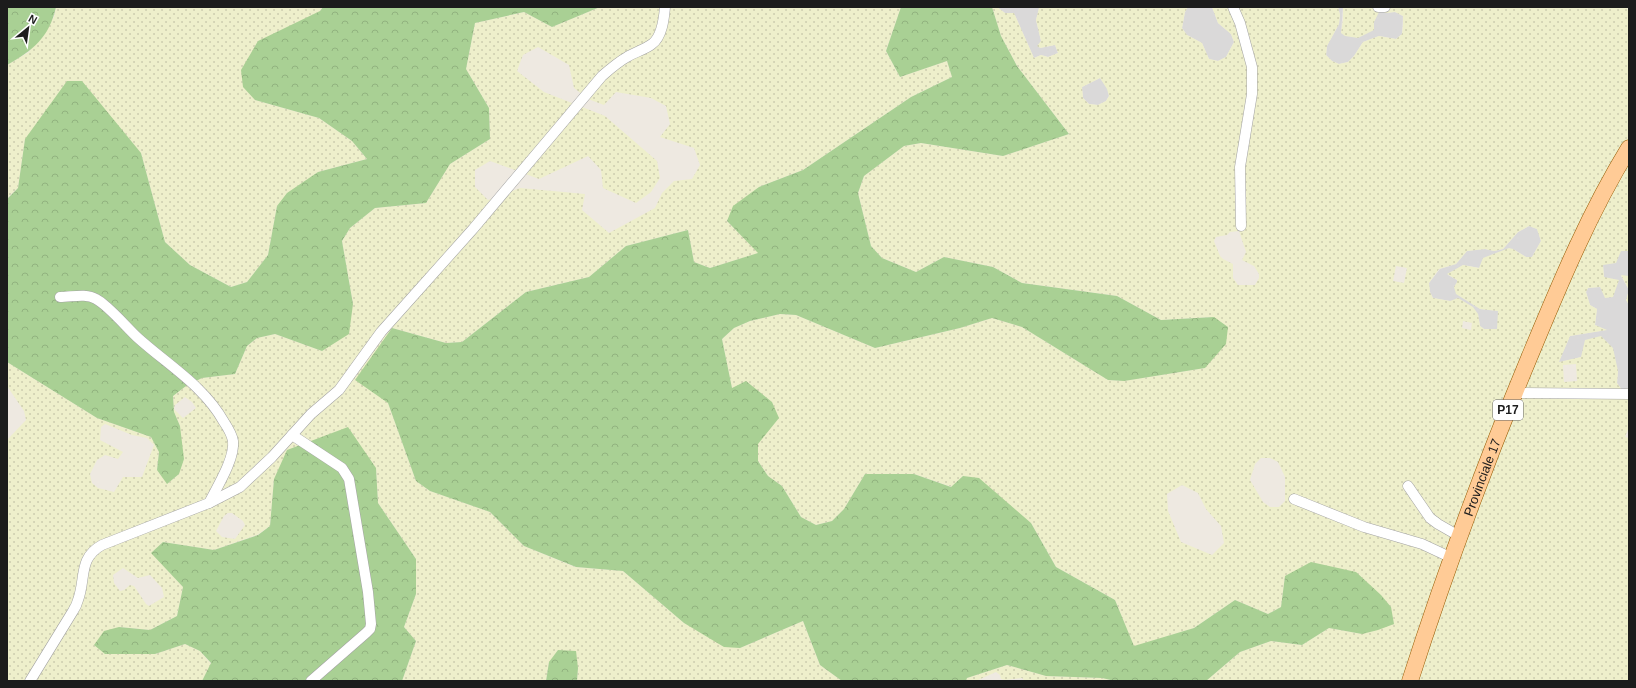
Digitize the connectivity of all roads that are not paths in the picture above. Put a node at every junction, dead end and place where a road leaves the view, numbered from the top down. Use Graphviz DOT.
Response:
graph roads {
  1 [pos="665,7"];
  2 [pos="1233,7"];
  3 [pos="1378,7"];
  4 [pos="1385,7"];
  5 [pos="1629,148"];
  6 [pos="1241,226"];
  7 [pos="60,297"];
  8 [pos="1515,393"];
  9 [pos="1629,394"];
  10 [pos="292,435"];
  11 [pos="1408,486"];
  12 [pos="1294,499"];
  13 [pos="209,503"];
  14 [pos="1459,536"];
  15 [pos="1452,558"];
  16 [pos="30,681"];
  17 [pos="311,681"];
  18 [pos="1410,681"];
  1 -- 10 [label="street"];
  2 -- 6 [label="street"];
  3 -- 4 [label="street"];
  5 -- 8 [label="main road, Provinciale 17 / P17"];
  7 -- 13 [label="street"];
  8 -- 9 [label="street"];
  8 -- 14 [label="main road, Provinciale 17 / P17"];
  10 -- 13 [label="street"];
  10 -- 17 [label="street"];
  11 -- 14 [label="street"];
  12 -- 15 [label="street"];
  13 -- 16 [label="street"];
  14 -- 15 [label="main road, Provinciale 17 / P17"];
  15 -- 18 [label="main road, Provinciale 17 / P17"];
}
